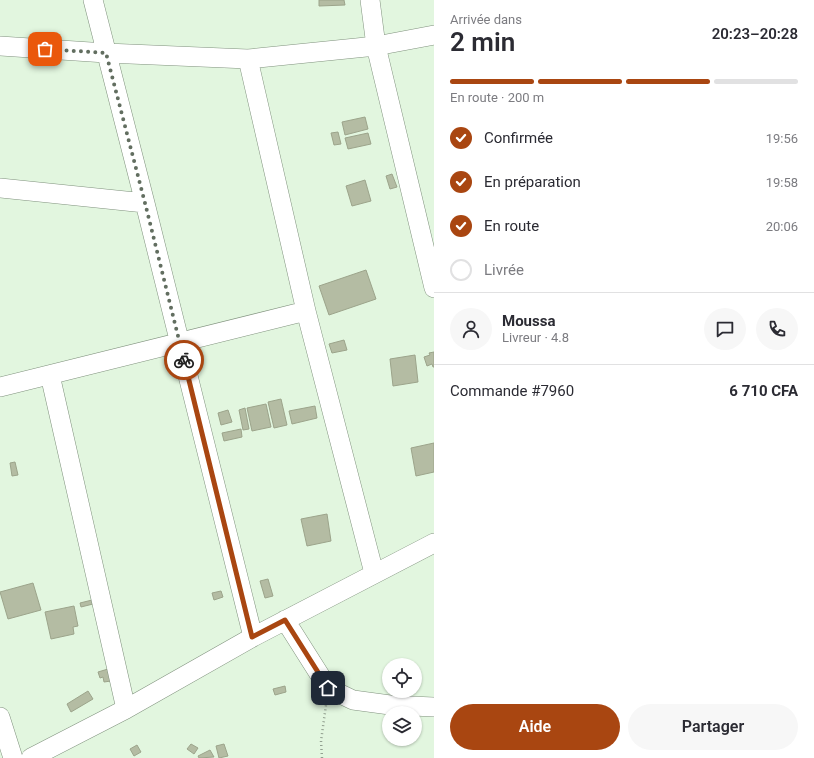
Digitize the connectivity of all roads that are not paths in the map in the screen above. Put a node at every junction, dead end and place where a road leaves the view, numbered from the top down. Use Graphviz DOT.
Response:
graph roads {
  1 [pos="93,0"];
  2 [pos="370,0"];
  3 [pos="434,35"];
  4 [pos="0,46"];
  5 [pos="376,46"];
  6 [pos="106,53"];
  7 [pos="248,59"];
  8 [pos="0,188"];
  9 [pos="145,203"];
  10 [pos="434,288"];
  11 [pos="306,310"];
  12 [pos="180,341"];
  13 [pos="50,375"];
  14 [pos="0,388"];
  15 [pos="434,543"];
  16 [pos="374,573"];
  17 [pos="285,620"];
  18 [pos="252,637"];
  19 [pos="434,706"];
  20 [pos="126,709"];
  21 [pos="0,717"];
  22 [pos="12,758"];
  23 [pos="31,758"];
  1 -- 6 [label="street"];
  2 -- 5 [label="street"];
  3 -- 5 [label="street"];
  4 -- 6 [label="street"];
  5 -- 7 [label="street"];
  5 -- 10 [label="street"];
  6 -- 7 [label="street"];
  6 -- 9 [label="street"];
  7 -- 11 [label="street"];
  8 -- 9 [label="street"];
  9 -- 12 [label="street"];
  11 -- 12 [label="street"];
  11 -- 16 [label="street"];
  12 -- 13 [label="street"];
  12 -- 18 [label="street"];
  13 -- 14 [label="street"];
  13 -- 20 [label="street"];
  15 -- 16 [label="street"];
  16 -- 17 [label="street"];
  17 -- 18 [label="street"];
  17 -- 19 [label="street"];
  18 -- 20 [label="street"];
  20 -- 23 [label="street"];
  21 -- 22 [label="street"];
}
